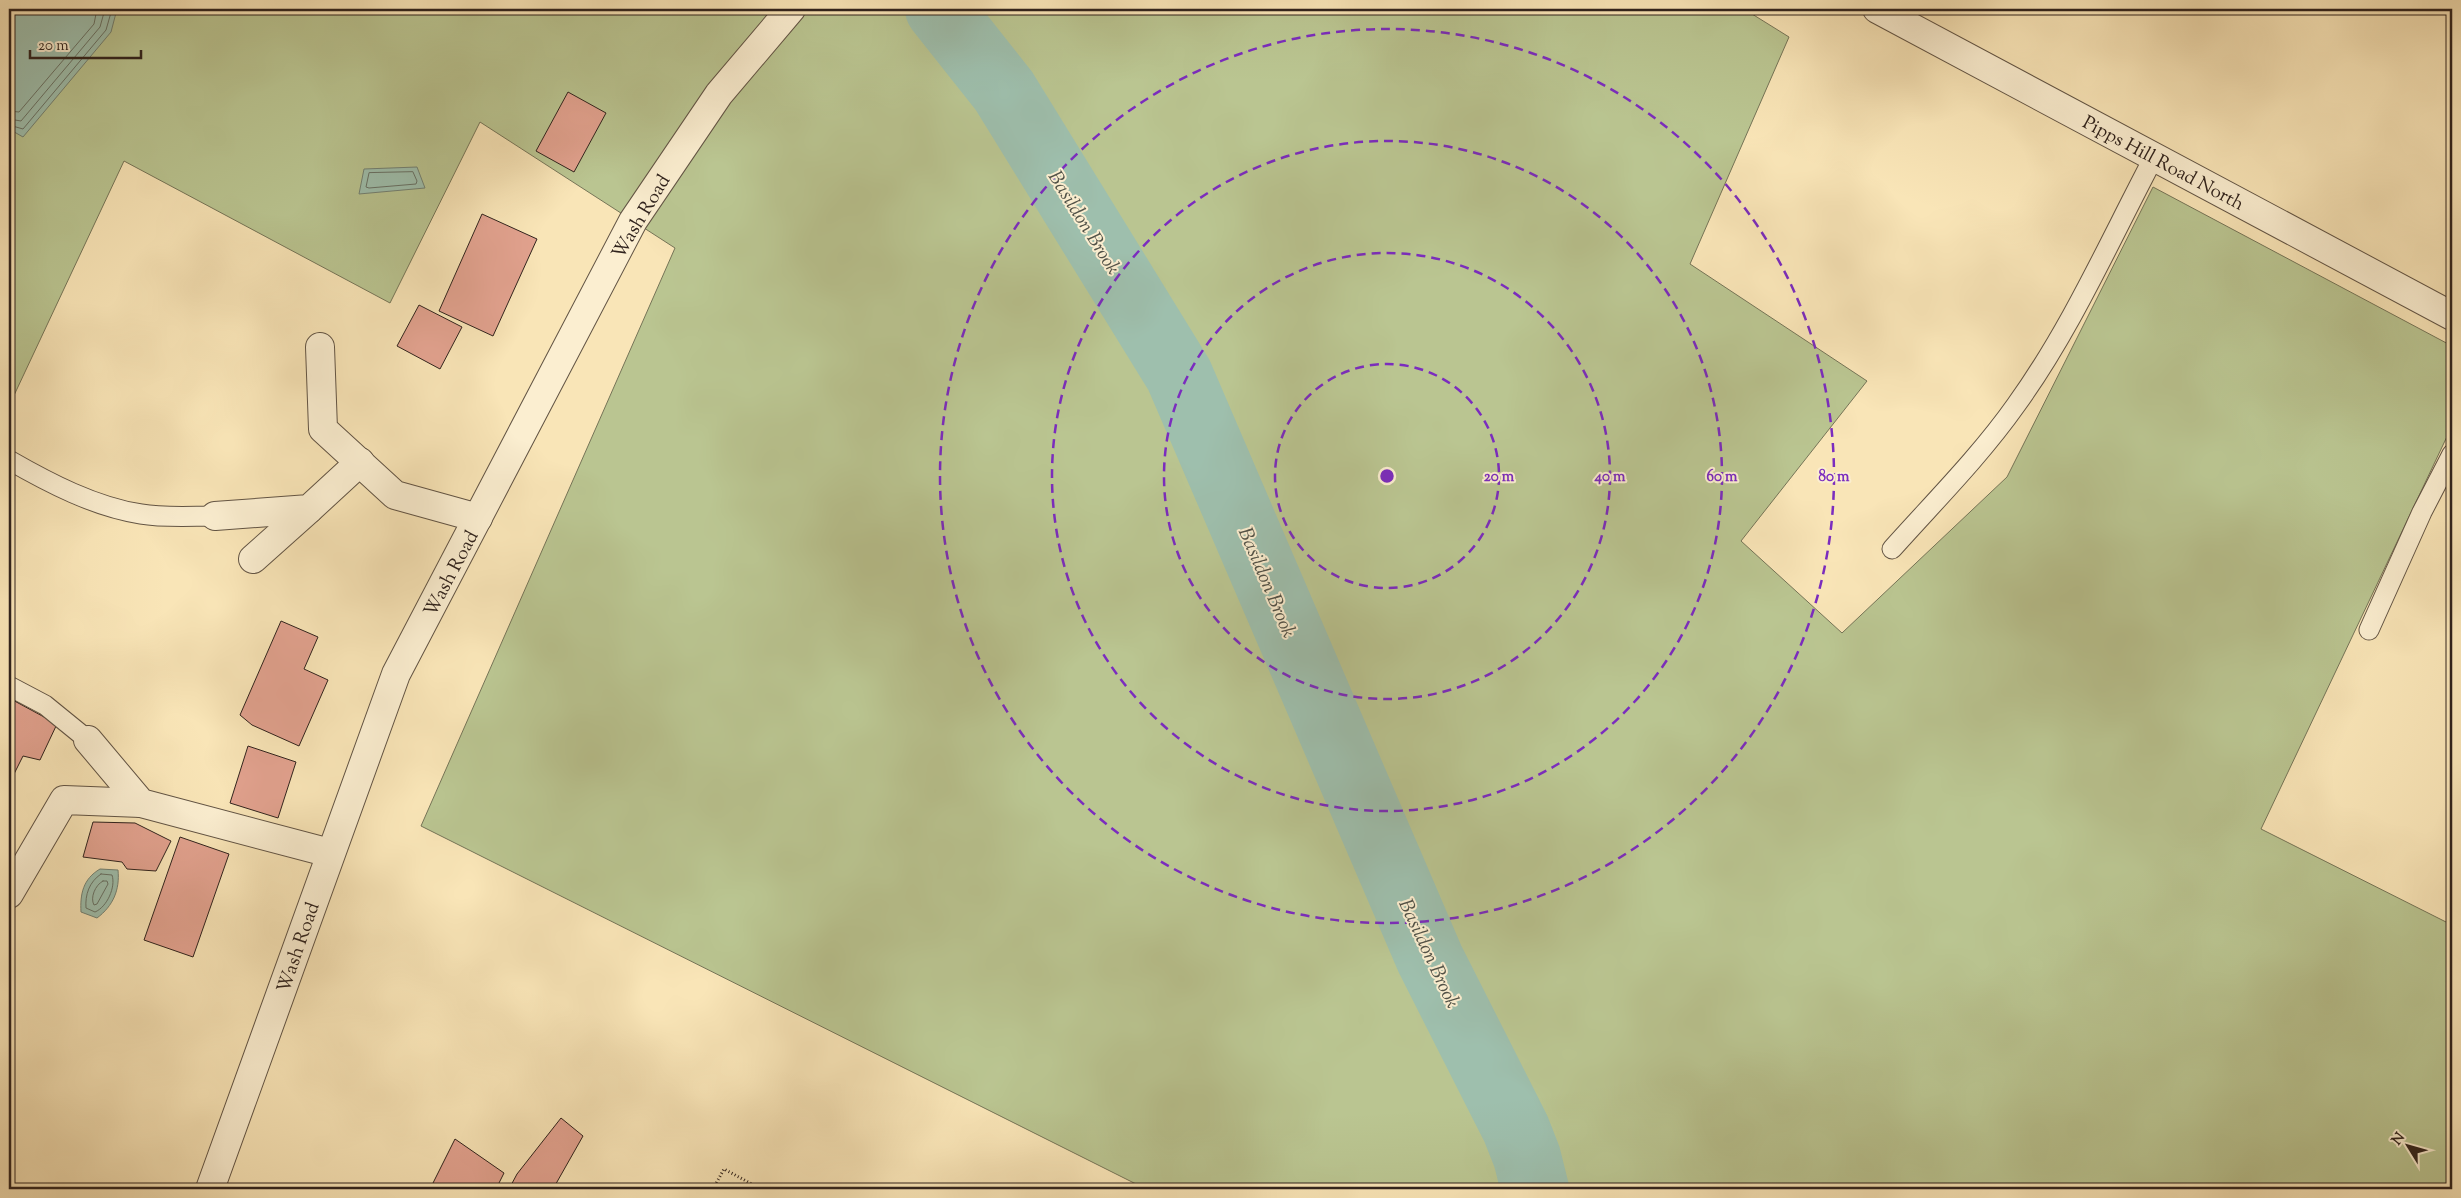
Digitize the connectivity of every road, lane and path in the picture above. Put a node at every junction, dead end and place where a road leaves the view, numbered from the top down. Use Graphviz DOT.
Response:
graph roads {
  1 [pos="791,9"];
  2 [pos="1877,9"];
  3 [pos="2154,157"];
  4 [pos="2452,316"];
  5 [pos="320,347"];
  6 [pos="2452,454"];
  7 [pos="9,460"];
  8 [pos="360,462"];
  9 [pos="309,509"];
  10 [pos="215,516"];
  11 [pos="478,518"];
  12 [pos="1892,548"];
  13 [pos="253,559"];
  14 [pos="2369,630"];
  15 [pos="9,686"];
  16 [pos="88,740"];
  17 [pos="141,803"];
  18 [pos="330,853"];
  19 [pos="9,894"];
  20 [pos="210,1189"];
  21 [pos="713,1189"];
  22 [pos="761,1189"];
  1 -- 11 [label="street, Wash Road"];
  2 -- 3 [label="street, Pipps Hill Road North"];
  3 -- 4 [label="street, Pipps Hill Road North"];
  3 -- 12 [label="lane"];
  5 -- 8 [label="street"];
  6 -- 14 [label="lane"];
  7 -- 10 [label="lane"];
  8 -- 9 [label="street"];
  8 -- 11 [label="street"];
  9 -- 10 [label="street"];
  9 -- 13 [label="street"];
  11 -- 18 [label="street, Wash Road"];
  15 -- 16 [label="lane"];
  16 -- 17 [label="street"];
  17 -- 18 [label="street"];
  17 -- 19 [label="street"];
  18 -- 20 [label="street, Wash Road"];
  21 -- 22 [label="path"];
}
